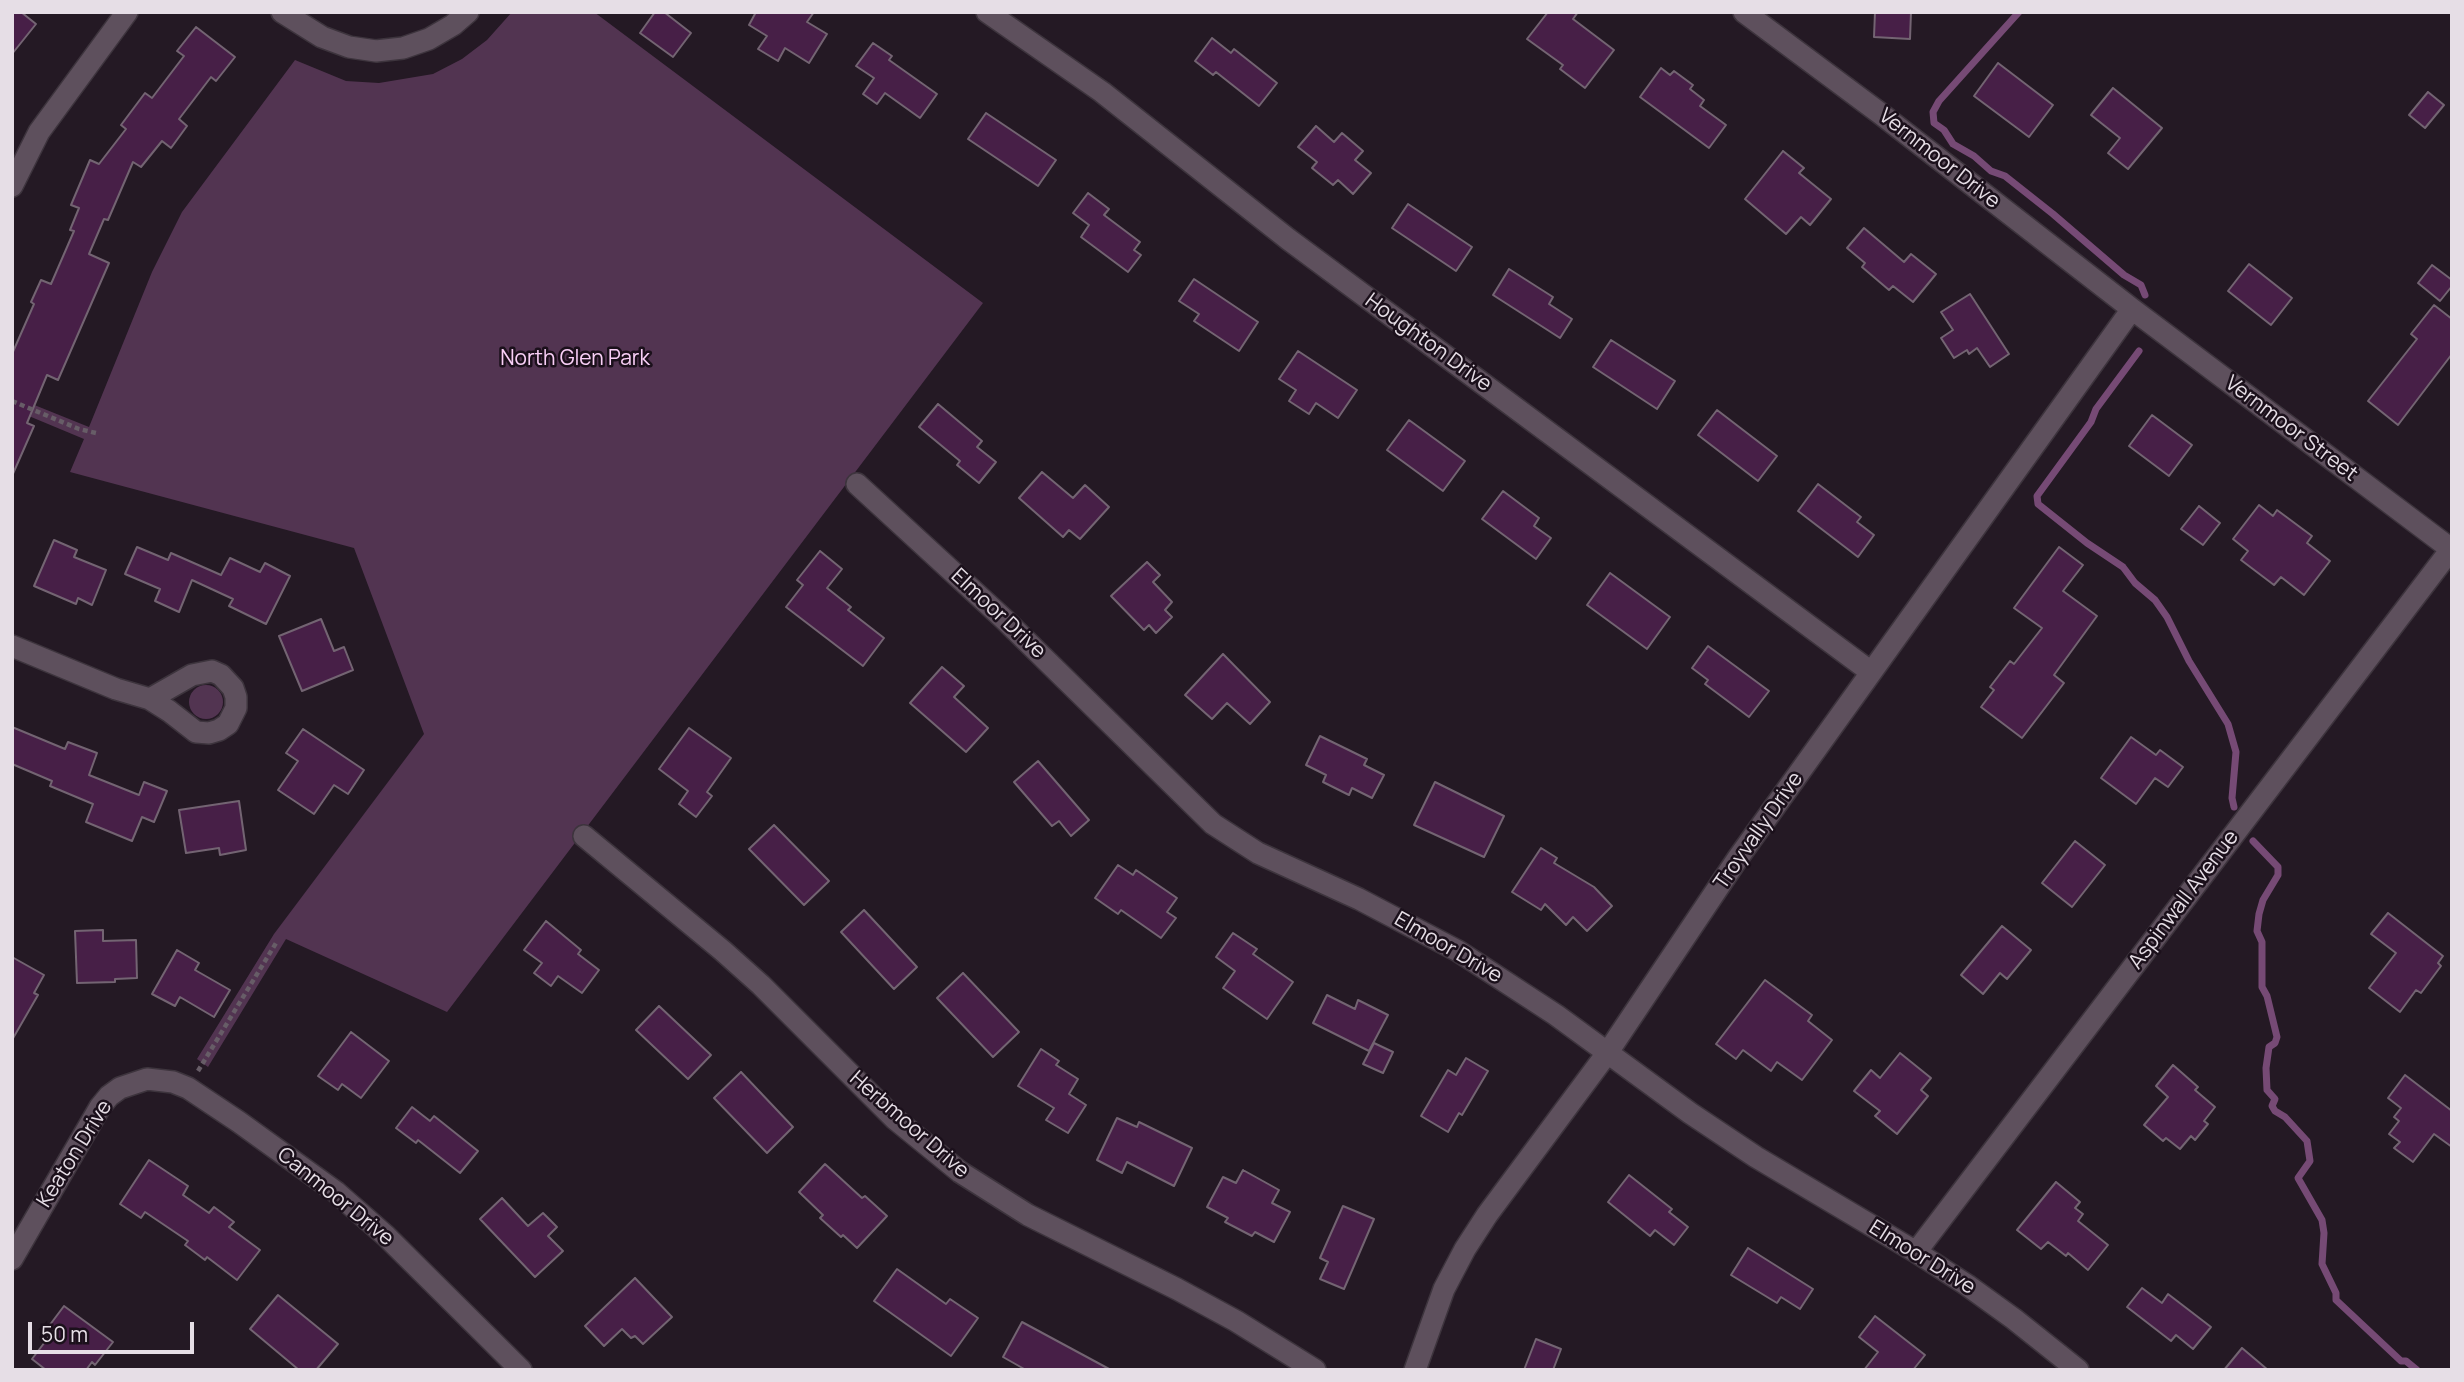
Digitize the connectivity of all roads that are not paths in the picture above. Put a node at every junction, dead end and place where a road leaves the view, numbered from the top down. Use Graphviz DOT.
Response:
graph roads {
  1 [pos="127,12"];
  2 [pos="282,12"];
  3 [pos="468,12"];
  4 [pos="987,12"];
  5 [pos="1744,12"];
  6 [pos="12,186"];
  7 [pos="2132,309"];
  8 [pos="857,484"];
  9 [pos="2451,548"];
  10 [pos="12,646"];
  11 [pos="1871,673"];
  12 [pos="150,699"];
  13 [pos="584,836"];
  14 [pos="1608,1052"];
  15 [pos="120,1088"];
  16 [pos="1916,1252"];
  17 [pos="12,1259"];
  18 [pos="521,1370"];
  19 [pos="1315,1370"];
  20 [pos="1415,1370"];
  21 [pos="2078,1370"];
  1 -- 6 [label="street"];
  2 -- 3 [label="street"];
  4 -- 11 [label="street, Houghton Drive"];
  5 -- 7 [label="street, Vernmoor Drive"];
  7 -- 9 [label="street, Vernmoor Street"];
  7 -- 11 [label="street, Troyvally Drive"];
  8 -- 14 [label="street, Elmoor Drive"];
  9 -- 16 [label="street, Aspinwall Avenue"];
  10 -- 12 [label="street"];
  11 -- 14 [label="street, Troyvally Drive"];
  13 -- 19 [label="street, Herbmoor Drive"];
  14 -- 16 [label="street, Elmoor Drive"];
  14 -- 20 [label="street, Troyvally Drive"];
  15 -- 17 [label="street, Keaton Drive"];
  15 -- 18 [label="street, Canmoor Drive"];
  16 -- 21 [label="street, Elmoor Drive"];
}
